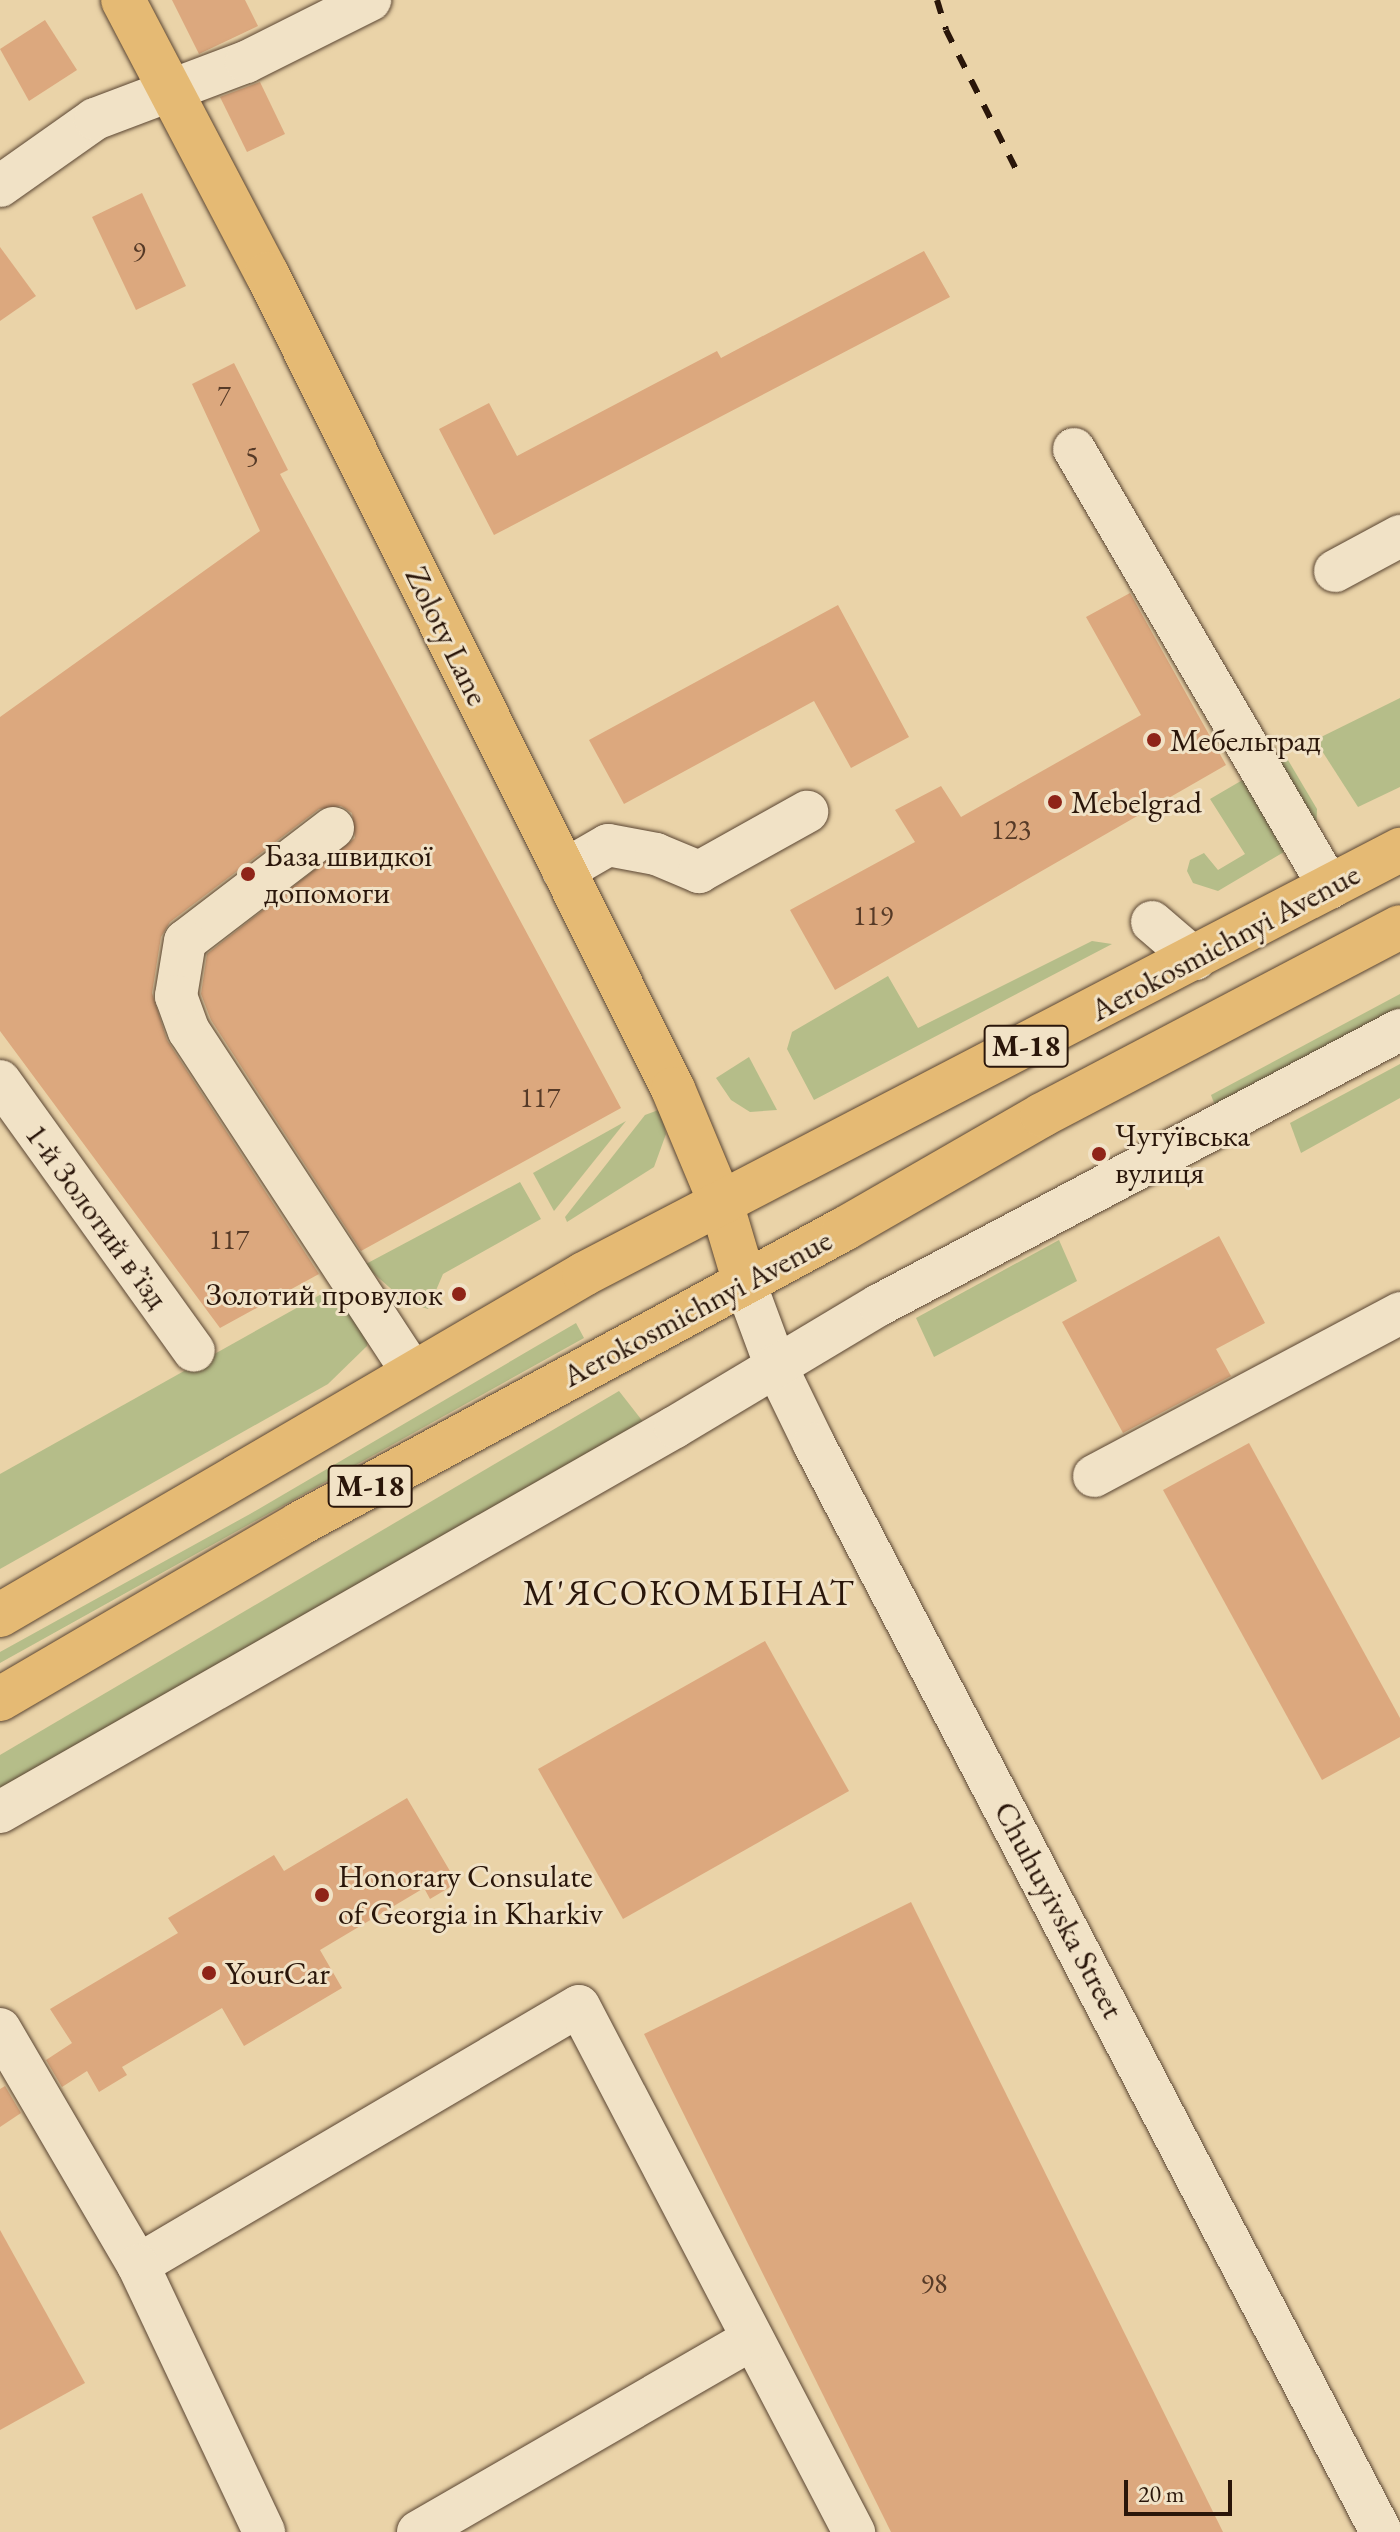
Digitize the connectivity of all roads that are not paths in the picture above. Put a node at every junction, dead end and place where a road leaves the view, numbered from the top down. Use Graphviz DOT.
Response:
graph roads {
  1 [pos="123,0"];
  2 [pos="370,0"];
  3 [pos="170,92"];
  4 [pos="0,186"];
  5 [pos="1074,449"];
  6 [pos="1400,536"];
  7 [pos="1335,571"];
  8 [pos="807,812"];
  9 [pos="333,828"];
  10 [pos="1400,850"];
  11 [pos="563,871"];
  12 [pos="1330,888"];
  13 [pos="1152,922"];
  14 [pos="1400,927"];
  15 [pos="1195,959"];
  16 [pos="1400,1030"];
  17 [pos="0,1081"];
  18 [pos="722,1206"];
  19 [pos="745,1283"];
  20 [pos="1400,1313"];
  21 [pos="194,1351"];
  22 [pos="775,1364"];
  23 [pos="412,1372"];
  24 [pos="1094,1476"];
  25 [pos="0,1615"];
  26 [pos="0,1699"];
  27 [pos="0,1812"];
  28 [pos="0,2029"];
  29 [pos="138,2265"];
  30 [pos="752,2339"];
  31 [pos="264,2532"];
  32 [pos="418,2532"];
  33 [pos="854,2532"];
  34 [pos="1381,2532"];
  1 -- 3 [label="main road, Zoloty Lane"];
  2 -- 3 [label="street"];
  3 -- 4 [label="street"];
  3 -- 11 [label="main road, Zoloty Lane"];
  5 -- 12 [label="street"];
  6 -- 7 [label="street"];
  8 -- 11 [label="street"];
  9 -- 23 [label="street"];
  10 -- 12 [label="main road, Aerokosmichnyi Avenue / М-18"];
  11 -- 18 [label="main road, Zoloty Lane"];
  12 -- 15 [label="main road, Aerokosmichnyi Avenue / М-18"];
  13 -- 15 [label="street"];
  14 -- 19 [label="main road, Aerokosmichnyi Avenue / М-18"];
  15 -- 18 [label="main road, Aerokosmichnyi Avenue / М-18"];
  16 -- 22 [label="street"];
  17 -- 21 [label="street, 1-й Золотий в’їзд"];
  18 -- 19 [label="main road, Zoloty Lane"];
  18 -- 23 [label="main road, Aerokosmichnyi Avenue / М-18"];
  19 -- 22 [label="street, Chuhuyivska Street"];
  19 -- 26 [label="main road, Aerokosmichnyi Avenue / М-18"];
  20 -- 24 [label="street"];
  22 -- 27 [label="street"];
  22 -- 34 [label="street, Chuhuyivska Street"];
  23 -- 25 [label="main road, Aerokosmichnyi Avenue / М-18"];
  28 -- 29 [label="street"];
  29 -- 30 [label="street"];
  29 -- 31 [label="street"];
  30 -- 32 [label="street"];
  30 -- 33 [label="street"];
}
